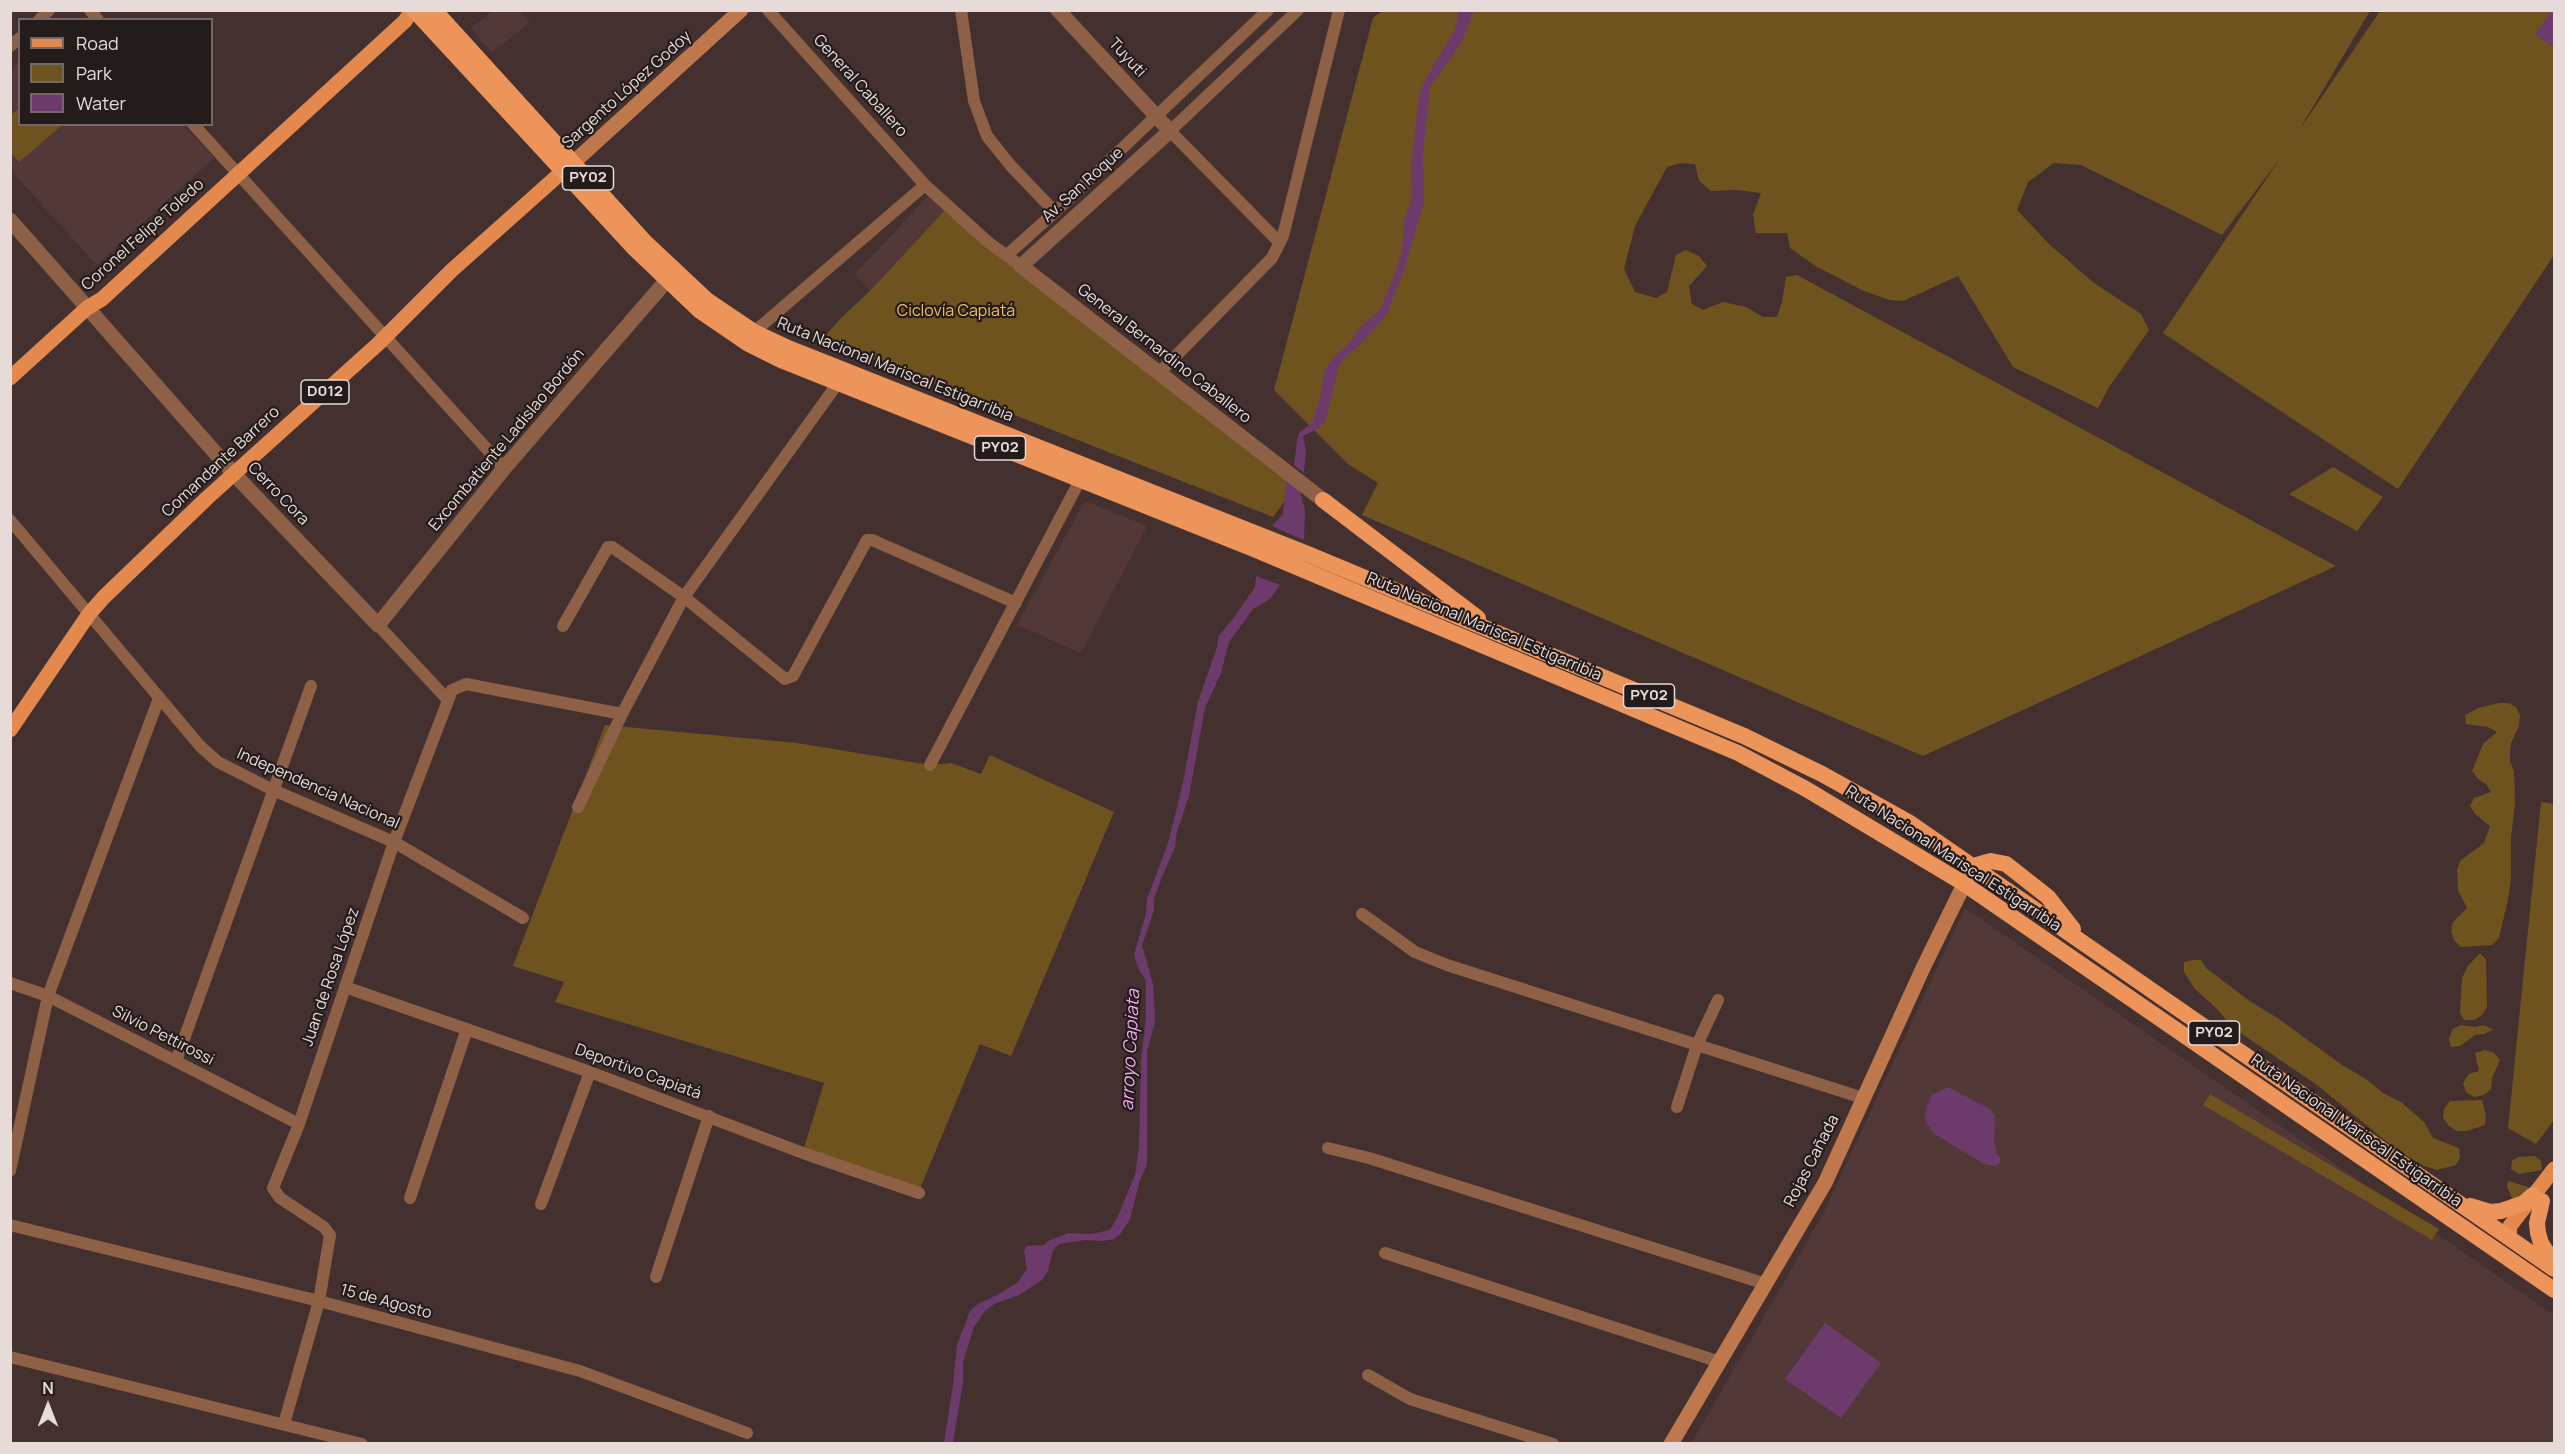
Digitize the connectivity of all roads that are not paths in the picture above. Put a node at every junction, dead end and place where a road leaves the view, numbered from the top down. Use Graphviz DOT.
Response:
graph roads {
  1 [pos="412,10"];
  2 [pos="434,10"];
  3 [pos="741,10"];
  4 [pos="768,10"];
  5 [pos="961,10"];
  6 [pos="1058,10"];
  7 [pos="1268,10"];
  8 [pos="1298,10"];
  9 [pos="1339,10"];
  10 [pos="1157,116"];
  11 [pos="195,126"];
  12 [pos="1170,131"];
  13 [pos="568,167"];
  14 [pos="235,170"];
  15 [pos="926,185"];
  16 [pos="1055,212"];
  17 [pos="10,220"];
  18 [pos="1280,243"];
  19 [pos="1007,255"];
  20 [pos="1021,266"];
  21 [pos="667,280"];
  22 [pos="87,308"];
  23 [pos="754,332"];
  24 [pos="385,337"];
  25 [pos="1160,372"];
  26 [pos="10,378"];
  27 [pos="838,383"];
  28 [pos="504,468"];
  29 [pos="234,474"];
  30 [pos="1080,480"];
  31 [pos="1323,500"];
  32 [pos="10,520"];
  33 [pos="1258,542"];
  34 [pos="1307,562"];
  35 [pos="684,597"];
  36 [pos="1016,603"];
  37 [pos="89,614"];
  38 [pos="378,625"];
  39 [pos="563,626"];
  40 [pos="1503,635"];
  41 [pos="311,686"];
  42 [pos="159,698"];
  43 [pos="448,700"];
  44 [pos="622,714"];
  45 [pos="10,730"];
  46 [pos="930,765"];
  47 [pos="273,790"];
  48 [pos="578,807"];
  49 [pos="394,842"];
  50 [pos="1973,866"];
  51 [pos="1963,883"];
  52 [pos="1362,914"];
  53 [pos="523,918"];
  54 [pos="10,983"];
  55 [pos="345,987"];
  56 [pos="48,996"];
  57 [pos="1718,999"];
  58 [pos="467,1029"];
  59 [pos="1696,1045"];
  60 [pos="176,1061"];
  61 [pos="590,1072"];
  62 [pos="1863,1098"];
  63 [pos="1677,1107"];
  64 [pos="709,1116"];
  65 [pos="299,1124"];
  66 [pos="15,1129"];
  67 [pos="1328,1148"];
  68 [pos="2364,1158"];
  69 [pos="2554,1169"];
  70 [pos="10,1171"];
  71 [pos="2554,1184"];
  72 [pos="919,1193"];
  73 [pos="2538,1195"];
  74 [pos="410,1198"];
  75 [pos="2455,1201"];
  76 [pos="541,1204"];
  77 [pos="10,1225"];
  78 [pos="2507,1235"];
  79 [pos="1385,1253"];
  80 [pos="2554,1264"];
  81 [pos="2554,1269"];
  82 [pos="656,1277"];
  83 [pos="2554,1283"];
  84 [pos="1766,1284"];
  85 [pos="2554,1290"];
  86 [pos="319,1301"];
  87 [pos="10,1357"];
  88 [pos="1720,1362"];
  89 [pos="1368,1375"];
  90 [pos="284,1424"];
  91 [pos="747,1433"];
  92 [pos="362,1443"];
  93 [pos="1553,1443"];
  94 [pos="1671,1443"];
  1 -- 13 [label="highway, Ruta Nacional Mariscal Estigarribia / PY02"];
  1 -- 14 [label="main road, Coronel Felipe Toledo"];
  2 -- 13 [label="highway, Ruta Nacional Mariscal Estigarribia / PY02"];
  3 -- 13 [label="main road, Sargento López Godoy / D012"];
  4 -- 15 [label="street, General Caballero"];
  5 -- 16 [label="street"];
  6 -- 10 [label="street, Tuyuti"];
  7 -- 10 [label="street"];
  8 -- 12 [label="street"];
  9 -- 18 [label="street"];
  10 -- 12 [label="street, Tuyuti"];
  10 -- 16 [label="street"];
  11 -- 14 [label="street"];
  12 -- 18 [label="street"];
  12 -- 20 [label="street, Av. San Roque"];
  13 -- 21 [label="highway, Ruta Nacional Mariscal Estigarribia / PY02"];
  13 -- 23 [label="highway, Ruta Nacional Mariscal Estigarribia / PY02"];
  13 -- 24 [label="main road, Comandante Barrero / D012"];
  14 -- 22 [label="main road, Coronel Felipe Toledo"];
  14 -- 24 [label="street"];
  15 -- 19 [label="street, General Caballero"];
  15 -- 23 [label="street"];
  16 -- 19 [label="street"];
  17 -- 22 [label="street, Cerro Cora"];
  18 -- 25 [label="street"];
  19 -- 20 [label="street, General Caballero"];
  20 -- 25 [label="street, General Bernardino Caballero"];
  21 -- 27 [label="highway, Ruta Nacional Mariscal Estigarribia / PY02"];
  21 -- 28 [label="street, Excombatiente Ladislao Bordón"];
  22 -- 26 [label="main road, Coronel Felipe Toledo"];
  22 -- 29 [label="street, Cerro Cora"];
  23 -- 33 [label="highway, Ruta Nacional Mariscal Estigarribia / PY02"];
  24 -- 28 [label="street"];
  24 -- 29 [label="main road, Comandante Barrero / D012"];
  25 -- 31 [label="street, General Bernardino Caballero"];
  27 -- 30 [label="highway, Ruta Nacional Mariscal Estigarribia / PY02"];
  27 -- 35 [label="street"];
  28 -- 38 [label="street, Excombatiente Ladislao Bordón"];
  29 -- 37 [label="main road, Comandante Barrero / D012"];
  29 -- 38 [label="street, Cerro Cora"];
  30 -- 33 [label="highway, Ruta Nacional Mariscal Estigarribia / PY02"];
  30 -- 36 [label="street"];
  31 -- 40 [label="highway"];
  32 -- 37 [label="street, Independencia Nacional"];
  33 -- 34 [label="highway, Ruta Nacional Mariscal Estigarribia / PY02"];
  34 -- 40 [label="highway, Ruta Nacional Mariscal Estigarribia / PY02"];
  34 -- 51 [label="highway, Ruta Nacional Mariscal Estigarribia / PY02"];
  35 -- 36 [label="street"];
  35 -- 39 [label="street"];
  35 -- 44 [label="street"];
  36 -- 46 [label="street"];
  37 -- 42 [label="street, Independencia Nacional"];
  37 -- 45 [label="main road, Comandante Barrero / D012"];
  38 -- 43 [label="street, Cerro Cora"];
  40 -- 50 [label="highway, Ruta Nacional Mariscal Estigarribia / PY02"];
  41 -- 47 [label="street"];
  42 -- 47 [label="street, Independencia Nacional"];
  42 -- 56 [label="street"];
  43 -- 44 [label="street"];
  43 -- 49 [label="street, Juan de Rosa López"];
  44 -- 48 [label="street"];
  47 -- 49 [label="street, Independencia Nacional"];
  47 -- 60 [label="street"];
  49 -- 53 [label="street, Independencia Nacional"];
  49 -- 55 [label="street, Juan de Rosa López"];
  50 -- 51 [label="main road, Rojas Cañada"];
  50 -- 75 [label="highway, Ruta Nacional Mariscal Estigarribia / PY02"];
  51 -- 62 [label="main road, Rojas Cañada"];
  51 -- 68 [label="highway, Ruta Nacional Mariscal Estigarribia / PY02"];
  52 -- 59 [label="street"];
  54 -- 56 [label="street, Silvio Pettirossi"];
  55 -- 58 [label="street, Deportivo Capiatá"];
  55 -- 65 [label="street, Juan de Rosa López"];
  56 -- 60 [label="street, Silvio Pettirossi"];
  56 -- 66 [label="street"];
  57 -- 59 [label="street"];
  58 -- 61 [label="street, Deportivo Capiatá"];
  58 -- 74 [label="street"];
  59 -- 62 [label="street"];
  59 -- 63 [label="street"];
  60 -- 65 [label="street, Silvio Pettirossi"];
  61 -- 64 [label="street, Deportivo Capiatá"];
  61 -- 76 [label="street"];
  62 -- 84 [label="main road, Rojas Cañada"];
  64 -- 72 [label="street, Deportivo Capiatá"];
  64 -- 82 [label="street"];
  65 -- 86 [label="street, Juan de Rosa López"];
  66 -- 70 [label="street"];
  67 -- 84 [label="street"];
  68 -- 78 [label="highway"];
  68 -- 85 [label="highway, Ruta Nacional Mariscal Estigarribia / PY02"];
  69 -- 73 [label="main road"];
  71 -- 73 [label="main road"];
  73 -- 75 [label="highway"];
  73 -- 78 [label="main road"];
  73 -- 80 [label="highway"];
  75 -- 78 [label="highway, Ruta Nacional Mariscal Estigarribia / PY02"];
  77 -- 86 [label="street, 15 de Agosto"];
  78 -- 81 [label="highway, Ruta Nacional Mariscal Estigarribia / PY02"];
  78 -- 83 [label="highway"];
  79 -- 88 [label="street"];
  84 -- 88 [label="main road, Rojas Cañada"];
  86 -- 90 [label="street"];
  86 -- 91 [label="street, 15 de Agosto"];
  87 -- 90 [label="street"];
  88 -- 94 [label="main road, Rojas Cañada"];
  89 -- 93 [label="street"];
  90 -- 92 [label="street"];
}
